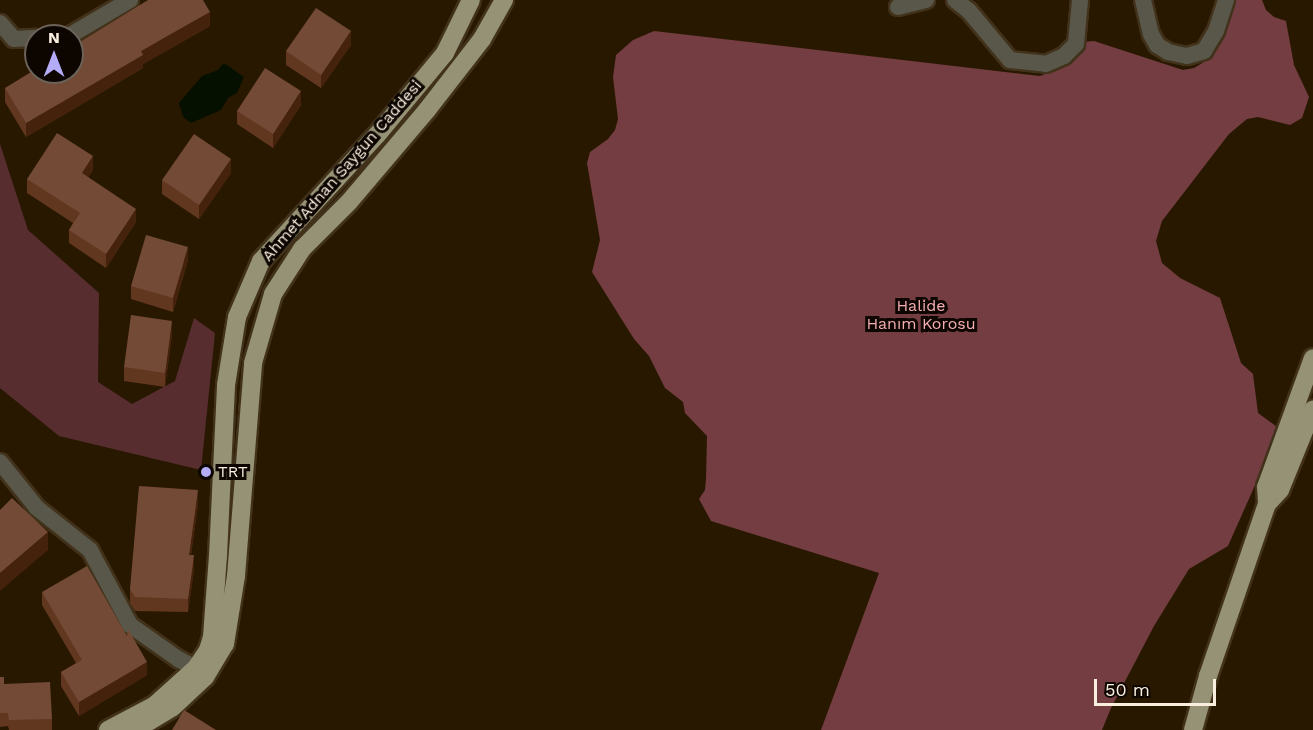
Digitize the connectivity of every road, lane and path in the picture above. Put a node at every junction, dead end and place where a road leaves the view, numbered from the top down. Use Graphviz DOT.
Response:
graph roads {
  1 [pos="130,0"];
  2 [pos="471,0"];
  3 [pos="504,0"];
  4 [pos="926,0"];
  5 [pos="955,0"];
  6 [pos="1080,0"];
  7 [pos="1143,0"];
  8 [pos="1226,0"];
  9 [pos="898,7"];
  10 [pos="0,23"];
  11 [pos="84,27"];
  12 [pos="24,39"];
  13 [pos="1313,358"];
  14 [pos="1313,409"];
  15 [pos="0,462"];
  16 [pos="1267,504"];
  17 [pos="196,668"];
  18 [pos="108,730"];
  19 [pos="135,730"];
  20 [pos="1193,730"];
  1 -- 11 [label="street"];
  2 -- 17 [label="main road, Ahmet Adnan Saygun Caddesi"];
  3 -- 19 [label="main road, Ahmet Adnan Saygun Caddesi"];
  4 -- 9 [label="street"];
  5 -- 6 [label="street"];
  7 -- 8 [label="street"];
  10 -- 12 [label="street"];
  13 -- 16 [label="main road"];
  14 -- 16 [label="main road"];
  15 -- 17 [label="street"];
  16 -- 20 [label="main road"];
  17 -- 18 [label="main road, Ahmet Adnan Saygun Caddesi"];
}
